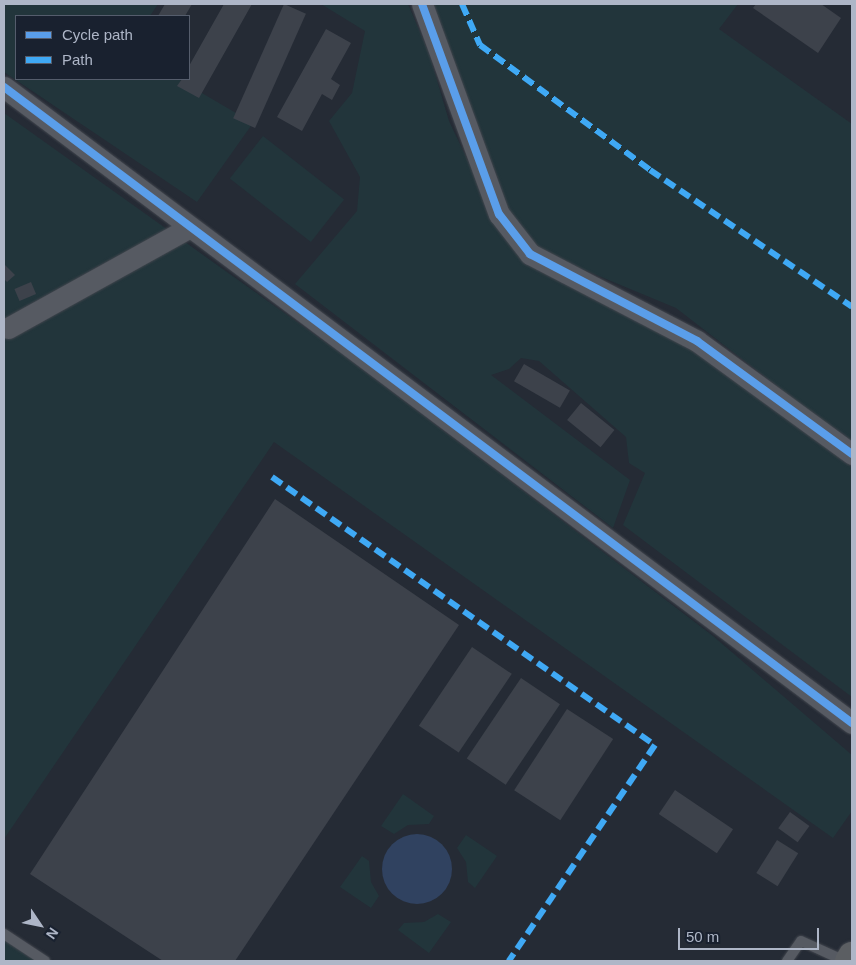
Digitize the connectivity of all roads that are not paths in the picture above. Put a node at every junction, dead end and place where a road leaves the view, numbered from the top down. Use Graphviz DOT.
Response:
graph roads {
  1 [pos="422,4"];
  2 [pos="4,87"];
  3 [pos="190,227"];
  4 [pos="8,328"];
  5 [pos="852,454"];
  6 [pos="852,724"];
  7 [pos="4,934"];
  8 [pos="852,956"];
  9 [pos="45,961"];
  10 [pos="787,961"];
  11 [pos="847,961"];
  1 -- 5 [label="street"];
  2 -- 3 [label="street"];
  3 -- 4 [label="street"];
  3 -- 6 [label="street"];
  7 -- 9 [label="lane"];
  8 -- 11 [label="highway"];
  10 -- 11 [label="lane"];
}
